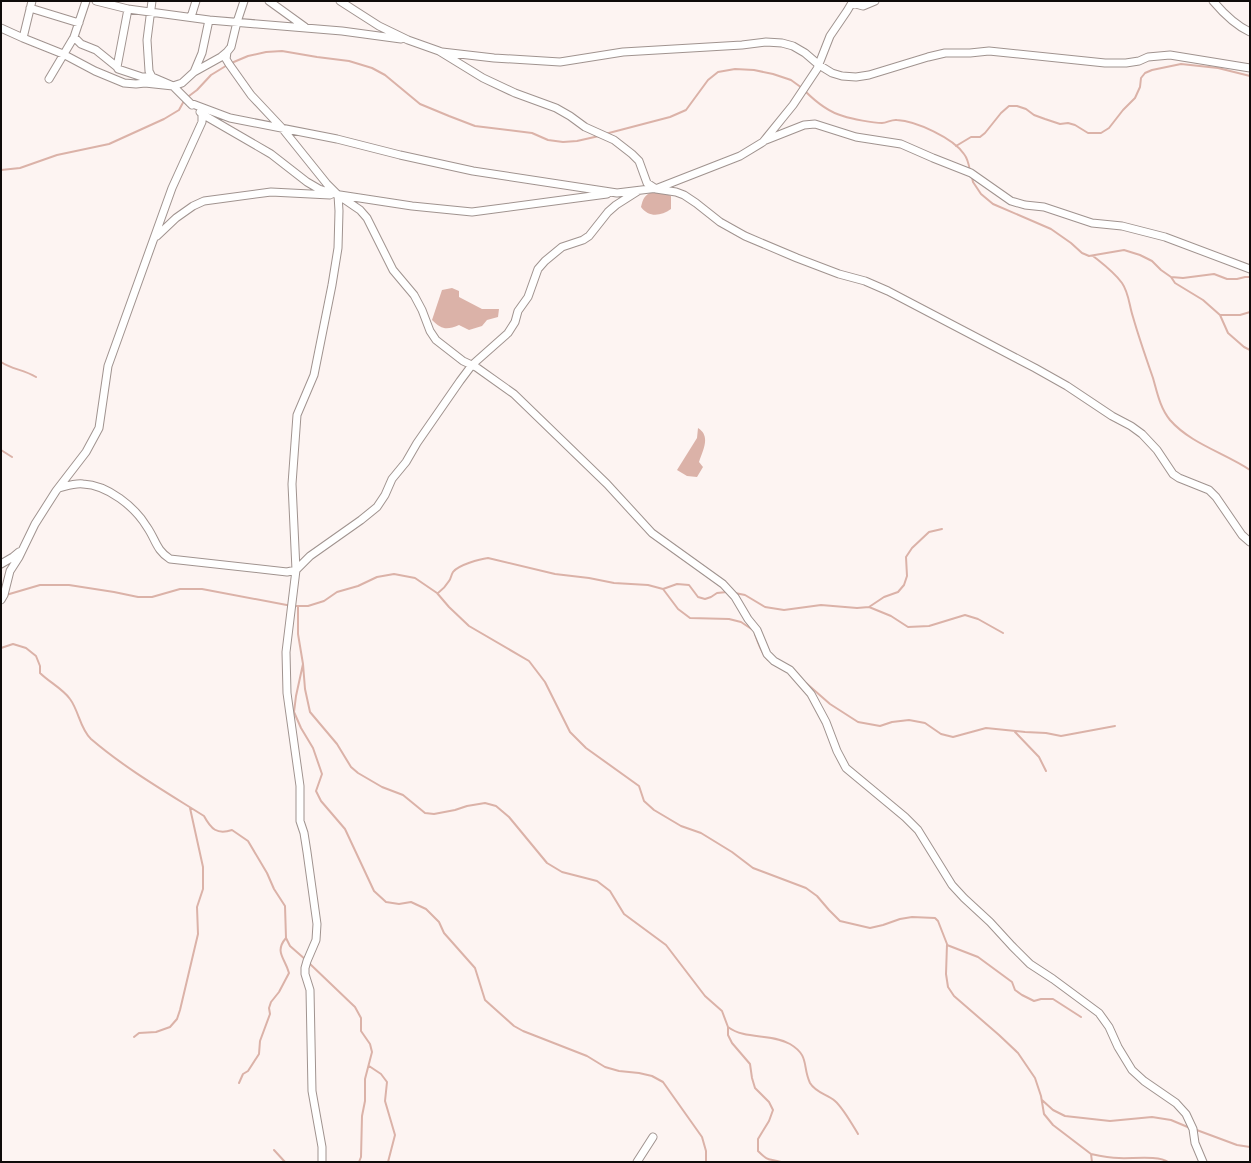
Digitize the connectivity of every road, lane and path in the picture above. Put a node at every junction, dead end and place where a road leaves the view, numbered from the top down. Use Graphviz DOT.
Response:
graph roads {
  1 [pos="86,1"];
  2 [pos="133,1"];
  3 [pos="152,1"];
  4 [pos="196,1"];
  5 [pos="244,1"];
  6 [pos="269,1"];
  7 [pos="340,1"];
  8 [pos="875,1"];
  9 [pos="1213,1"];
  10 [pos="101,2"];
  11 [pos="852,2"];
  12 [pos="31,4"];
  13 [pos="130,9"];
  14 [pos="151,11"];
  15 [pos="191,17"];
  16 [pos="209,20"];
  17 [pos="237,22"];
  18 [pos="79,23"];
  19 [pos="305,27"];
  20 [pos="1,28"];
  21 [pos="1250,32"];
  22 [pos="74,37"];
  23 [pos="23,38"];
  24 [pos="408,40"];
  25 [pos="438,51"];
  26 [pos="227,52"];
  27 [pos="63,54"];
  28 [pos="819,65"];
  29 [pos="117,67"];
  30 [pos="1250,68"];
  31 [pos="194,72"];
  32 [pos="142,76"];
  33 [pos="152,77"];
  34 [pos="49,79"];
  35 [pos="136,84"];
  36 [pos="173,86"];
  37 [pos="190,103"];
  38 [pos="202,114"];
  39 [pos="282,128"];
  40 [pos="763,142"];
  41 [pos="656,189"];
  42 [pos="638,191"];
  43 [pos="617,193"];
  44 [pos="338,195"];
  45 [pos="155,237"];
  46 [pos="1250,269"];
  47 [pos="472,365"];
  48 [pos="59,488"];
  49 [pos="1250,542"];
  50 [pos="25,545"];
  51 [pos="1,564"];
  52 [pos="296,570"];
  53 [pos="1,600"];
  54 [pos="653,1137"];
  55 [pos="322,1162"];
  56 [pos="637,1162"];
  57 [pos="1203,1162"];
  1 -- 18 [label="street"];
  2 -- 13 [label="street"];
  3 -- 14 [label="street"];
  4 -- 15 [label="street"];
  5 -- 17 [label="street"];
  6 -- 19 [label="street"];
  7 -- 24 [label="street"];
  8 -- 11 [label="street"];
  9 -- 21 [label="street"];
  10 -- 13 [label="street"];
  11 -- 28 [label="street"];
  12 -- 18 [label="street"];
  12 -- 23 [label="street"];
  13 -- 14 [label="street"];
  13 -- 29 [label="street"];
  14 -- 15 [label="street"];
  14 -- 33 [label="street"];
  15 -- 16 [label="street"];
  16 -- 17 [label="street"];
  16 -- 31 [label="street"];
  17 -- 19 [label="street"];
  17 -- 26 [label="street"];
  18 -- 22 [label="street"];
  19 -- 24 [label="street"];
  20 -- 23 [label="street"];
  22 -- 27 [label="street"];
  22 -- 29 [label="street"];
  23 -- 27 [label="street"];
  24 -- 25 [label="street"];
  25 -- 28 [label="street"];
  25 -- 41 [label="street"];
  26 -- 31 [label="street"];
  26 -- 39 [label="street"];
  27 -- 34 [label="street"];
  27 -- 35 [label="street"];
  28 -- 30 [label="street"];
  28 -- 40 [label="street"];
  29 -- 32 [label="street"];
  31 -- 36 [label="street"];
  32 -- 33 [label="street"];
  32 -- 35 [label="street"];
  33 -- 36 [label="street"];
  35 -- 36 [label="street"];
  36 -- 37 [label="street"];
  37 -- 38 [label="street"];
  37 -- 39 [label="street"];
  38 -- 44 [label="street"];
  38 -- 45 [label="street"];
  39 -- 43 [label="street"];
  39 -- 44 [label="street"];
  40 -- 41 [label="street"];
  40 -- 46 [label="street"];
  41 -- 42 [label="street"];
  41 -- 49 [label="street"];
  42 -- 43 [label="street"];
  42 -- 47 [label="street"];
  43 -- 44 [label="street"];
  44 -- 45 [label="street"];
  44 -- 47 [label="street"];
  44 -- 52 [label="street"];
  45 -- 48 [label="street"];
  47 -- 52 [label="street"];
  47 -- 57 [label="street"];
  48 -- 50 [label="street"];
  48 -- 52 [label="street"];
  50 -- 51 [label="street"];
  50 -- 53 [label="street"];
  52 -- 55 [label="street"];
  54 -- 56 [label="street"];
}
